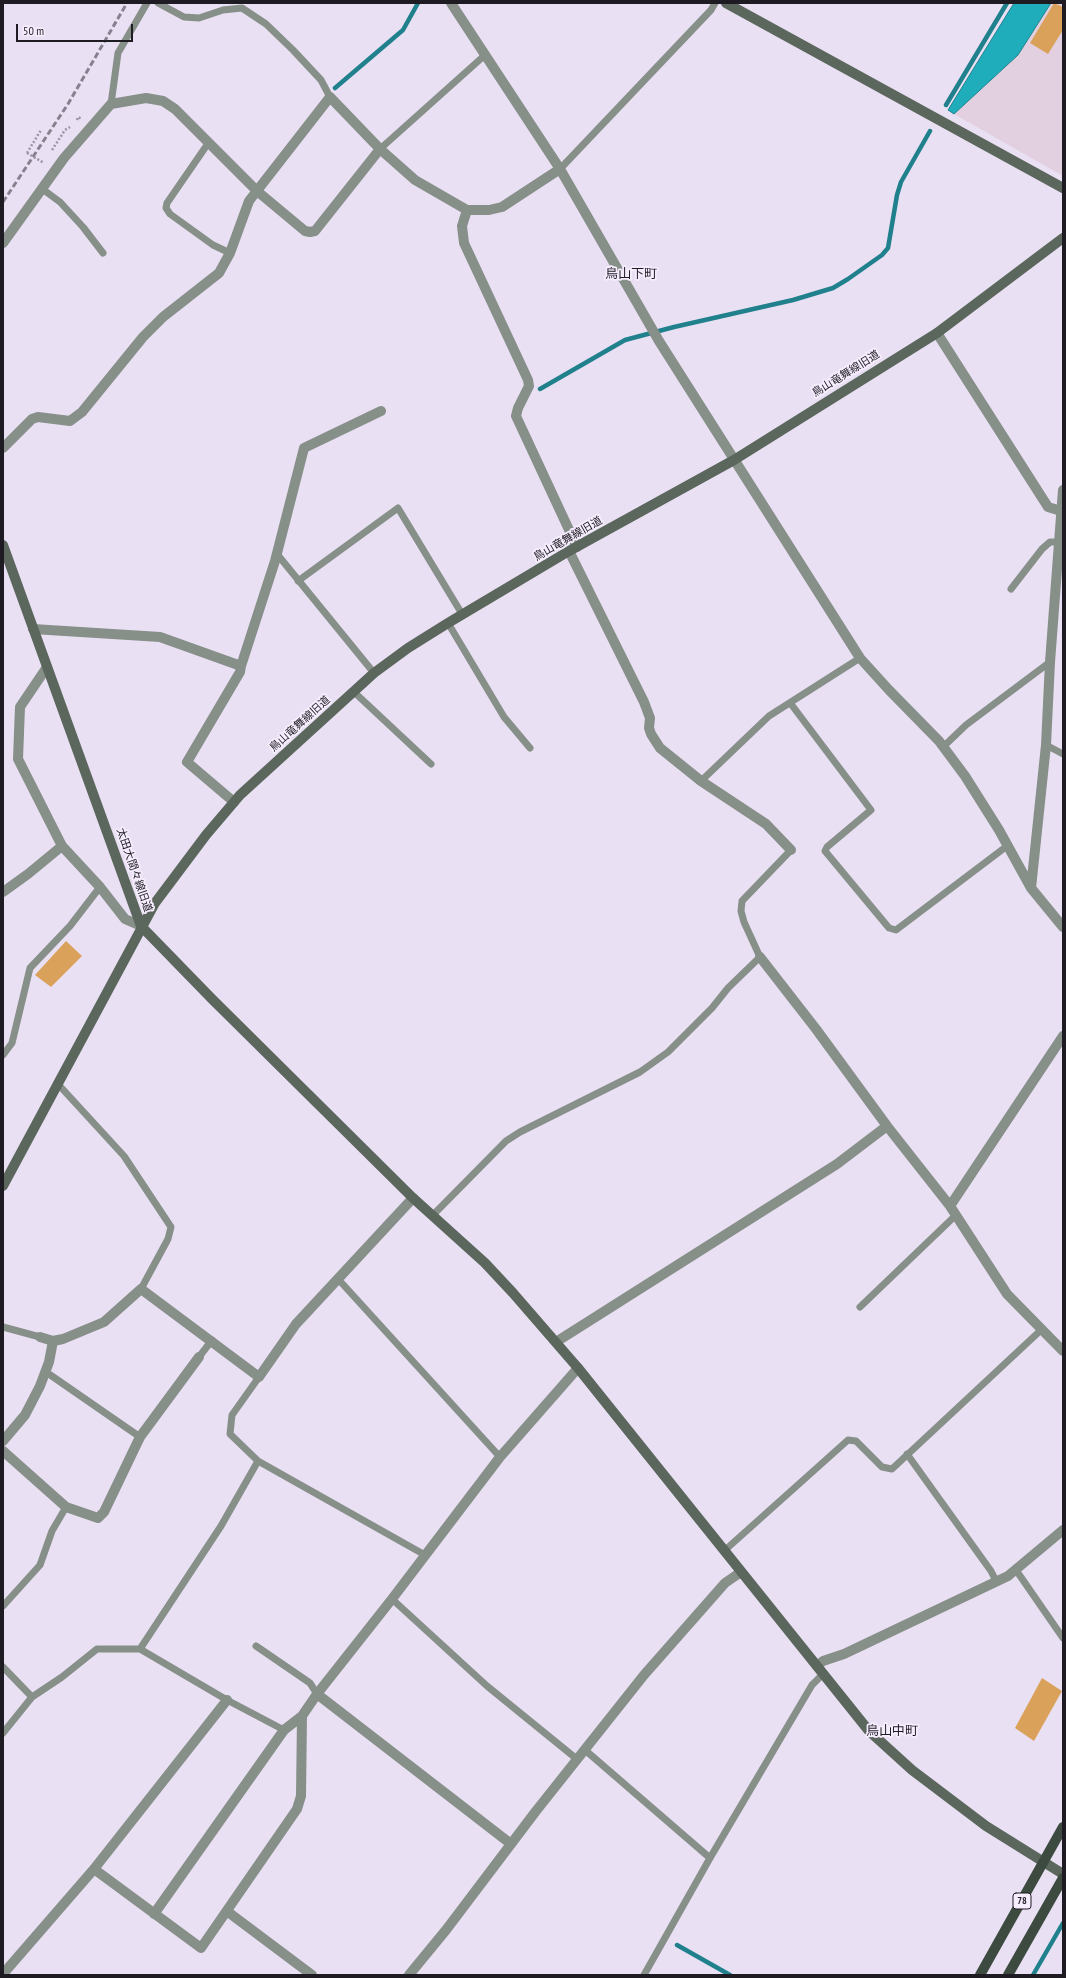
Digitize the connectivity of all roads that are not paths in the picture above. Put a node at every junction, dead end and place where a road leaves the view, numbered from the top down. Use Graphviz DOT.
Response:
graph roads {
  1 [pos="148,3"];
  2 [pos="158,3"];
  3 [pos="451,3"];
  4 [pos="715,3"];
  5 [pos="726,3"];
  6 [pos="485,55"];
  7 [pos="330,97"];
  8 [pos="111,104"];
  9 [pos="209,142"];
  10 [pos="380,149"];
  11 [pos="560,169"];
  12 [pos="42,188"];
  13 [pos="1063,188"];
  14 [pos="257,191"];
  15 [pos="467,210"];
  16 [pos="1063,238"];
  17 [pos="3,243"];
  18 [pos="103,253"];
  19 [pos="230,254"];
  20 [pos="937,333"];
  21 [pos="381,411"];
  22 [pos="3,448"];
  23 [pos="734,460"];
  24 [pos="1063,490"];
  25 [pos="1061,511"];
  26 [pos="1059,542"];
  27 [pos="3,545"];
  28 [pos="573,549"];
  29 [pos="277,554"];
  30 [pos="298,581"];
  31 [pos="1011,588"];
  32 [pos="462,614"];
  33 [pos="448,623"];
  34 [pos="33,629"];
  35 [pos="860,658"];
  36 [pos="1050,662"];
  37 [pos="240,666"];
  38 [pos="47,667"];
  39 [pos="374,674"];
  40 [pos="354,692"];
  41 [pos="791,704"];
  42 [pos="1046,745"];
  43 [pos="943,747"];
  44 [pos="530,748"];
  45 [pos="1063,754"];
  46 [pos="430,764"];
  47 [pos="701,781"];
  48 [pos="234,802"];
  49 [pos="62,846"];
  50 [pos="1007,846"];
  51 [pos="791,850"];
  52 [pos="100,887"];
  53 [pos="1031,888"];
  54 [pos="3,892"];
  55 [pos="141,926"];
  56 [pos="1063,927"];
  57 [pos="760,957"];
  58 [pos="1063,1036"];
  59 [pos="3,1055"];
  60 [pos="57,1083"];
  61 [pos="887,1126"];
  62 [pos="3,1186"];
  63 [pos="413,1198"];
  64 [pos="950,1206"];
  65 [pos="956,1215"];
  66 [pos="432,1216"];
  67 [pos="339,1280"];
  68 [pos="141,1289"];
  69 [pos="860,1307"];
  70 [pos="3,1327"];
  71 [pos="1041,1330"];
  72 [pos="40,1338"];
  73 [pos="212,1340"];
  74 [pos="53,1341"];
  75 [pos="556,1342"];
  76 [pos="1063,1350"];
  77 [pos="200,1357"];
  78 [pos="578,1368"];
  79 [pos="46,1372"];
  80 [pos="259,1377"];
  81 [pos="140,1437"];
  82 [pos="3,1441"];
  83 [pos="3,1451"];
  84 [pos="907,1454"];
  85 [pos="500,1457"];
  86 [pos="258,1461"];
  87 [pos="66,1507"];
  88 [pos="1063,1530"];
  89 [pos="724,1551"];
  90 [pos="425,1555"];
  91 [pos="1016,1570"];
  92 [pos="741,1572"];
  93 [pos="996,1580"];
  94 [pos="392,1599"];
  95 [pos="3,1606"];
  96 [pos="1063,1638"];
  97 [pos="256,1646"];
  98 [pos="140,1649"];
  99 [pos="3,1667"];
  100 [pos="820,1670"];
  101 [pos="317,1694"];
  102 [pos="32,1696"];
  103 [pos="228,1700"];
  104 [pos="302,1716"];
  105 [pos="284,1730"];
  106 [pos="3,1733"];
  107 [pos="585,1750"];
  108 [pos="578,1760"];
  109 [pos="1063,1827"];
  110 [pos="511,1844"];
  111 [pos="710,1858"];
  112 [pos="1043,1862"];
  113 [pos="94,1869"];
  114 [pos="1063,1874"];
  115 [pos="1063,1878"];
  116 [pos="228,1912"];
  117 [pos="154,1914"];
  118 [pos="3,1974"];
  119 [pos="312,1975"];
  120 [pos="409,1975"];
  121 [pos="644,1975"];
  122 [pos="980,1975"];
  123 [pos="1008,1975"];
  1 -- 8 [label="lane"];
  2 -- 7 [label="lane"];
  3 -- 6 [label="street"];
  4 -- 11 [label="lane"];
  5 -- 13 [label="street"];
  6 -- 10 [label="lane"];
  6 -- 11 [label="street"];
  7 -- 10 [label="street"];
  7 -- 14 [label="street"];
  8 -- 9 [label="street"];
  8 -- 12 [label="street"];
  9 -- 14 [label="street"];
  9 -- 19 [label="lane"];
  10 -- 14 [label="street"];
  10 -- 15 [label="street"];
  11 -- 15 [label="street"];
  11 -- 23 [label="street"];
  12 -- 17 [label="street"];
  12 -- 18 [label="lane"];
  14 -- 19 [label="street"];
  15 -- 28 [label="street"];
  16 -- 20 [label="street, 鳥山竜舞線旧道"];
  19 -- 22 [label="street"];
  20 -- 23 [label="street, 鳥山竜舞線旧道"];
  20 -- 25 [label="street"];
  21 -- 29 [label="street"];
  23 -- 28 [label="street, 鳥山竜舞線旧道"];
  23 -- 35 [label="street"];
  24 -- 25 [label="street"];
  25 -- 26 [label="street"];
  26 -- 31 [label="lane"];
  26 -- 36 [label="street"];
  27 -- 34 [label="street, 太田大間々線旧道"];
  28 -- 32 [label="street, 鳥山竜舞線旧道"];
  28 -- 47 [label="street"];
  29 -- 30 [label="lane"];
  29 -- 37 [label="street"];
  30 -- 32 [label="lane"];
  30 -- 39 [label="lane"];
  32 -- 33 [label="street, 鳥山竜舞線旧道"];
  33 -- 39 [label="street, 鳥山竜舞線旧道"];
  33 -- 44 [label="lane"];
  34 -- 37 [label="street"];
  34 -- 38 [label="street, 太田大間々線旧道"];
  35 -- 41 [label="lane"];
  35 -- 43 [label="street"];
  36 -- 42 [label="street"];
  36 -- 43 [label="lane"];
  37 -- 48 [label="street"];
  38 -- 49 [label="street"];
  38 -- 55 [label="street, 太田大間々線旧道"];
  39 -- 40 [label="street, 鳥山竜舞線旧道"];
  40 -- 46 [label="lane"];
  40 -- 48 [label="street, 鳥山竜舞線旧道"];
  41 -- 47 [label="lane"];
  41 -- 50 [label="lane"];
  42 -- 45 [label="lane"];
  42 -- 53 [label="street"];
  43 -- 50 [label="street"];
  47 -- 51 [label="street"];
  48 -- 55 [label="street, 鳥山竜舞線旧道"];
  49 -- 52 [label="street"];
  49 -- 54 [label="street"];
  50 -- 53 [label="street"];
  51 -- 57 [label="lane"];
  52 -- 55 [label="street"];
  52 -- 59 [label="lane"];
  53 -- 56 [label="street"];
  55 -- 60 [label="street, 太田大間々線旧道"];
  55 -- 63 [label="street"];
  57 -- 61 [label="street"];
  57 -- 66 [label="lane"];
  58 -- 64 [label="street"];
  60 -- 62 [label="street, 太田大間々線旧道"];
  60 -- 68 [label="lane"];
  61 -- 64 [label="street"];
  61 -- 75 [label="street"];
  63 -- 66 [label="street"];
  63 -- 67 [label="street"];
  64 -- 65 [label="street"];
  65 -- 69 [label="lane"];
  65 -- 71 [label="street"];
  66 -- 75 [label="street"];
  67 -- 80 [label="street"];
  67 -- 85 [label="lane"];
  68 -- 73 [label="street"];
  68 -- 74 [label="street"];
  70 -- 72 [label="lane"];
  71 -- 76 [label="street"];
  71 -- 84 [label="lane"];
  72 -- 74 [label="street"];
  73 -- 77 [label="lane"];
  73 -- 80 [label="street"];
  74 -- 79 [label="street"];
  75 -- 78 [label="street"];
  77 -- 81 [label="street"];
  78 -- 85 [label="street"];
  78 -- 89 [label="street"];
  79 -- 81 [label="lane"];
  79 -- 82 [label="street"];
  80 -- 86 [label="lane"];
  81 -- 87 [label="street"];
  83 -- 87 [label="street"];
  84 -- 89 [label="lane"];
  84 -- 93 [label="lane"];
  85 -- 90 [label="street"];
  86 -- 90 [label="lane"];
  86 -- 98 [label="lane"];
  87 -- 95 [label="lane"];
  88 -- 91 [label="street"];
  89 -- 92 [label="street"];
  90 -- 94 [label="street"];
  91 -- 93 [label="street"];
  91 -- 96 [label="lane"];
  92 -- 100 [label="street"];
  92 -- 107 [label="street"];
  93 -- 100 [label="street"];
  94 -- 101 [label="street"];
  94 -- 108 [label="lane"];
  97 -- 101 [label="lane"];
  98 -- 102 [label="lane"];
  98 -- 103 [label="lane"];
  99 -- 102 [label="lane"];
  100 -- 111 [label="lane"];
  100 -- 112 [label="street"];
  101 -- 104 [label="street"];
  101 -- 110 [label="street"];
  102 -- 106 [label="lane"];
  103 -- 105 [label="lane"];
  103 -- 113 [label="street"];
  104 -- 105 [label="street"];
  104 -- 116 [label="street"];
  105 -- 117 [label="street"];
  107 -- 108 [label="street"];
  107 -- 111 [label="lane"];
  108 -- 110 [label="street"];
  109 -- 112 [label="main road, 78"];
  110 -- 120 [label="street"];
  111 -- 121 [label="lane"];
  112 -- 114 [label="street"];
  112 -- 122 [label="main road, 78"];
  113 -- 117 [label="street"];
  113 -- 118 [label="street"];
  115 -- 123 [label="main road, 78"];
  116 -- 117 [label="street"];
  116 -- 119 [label="street"];
}
